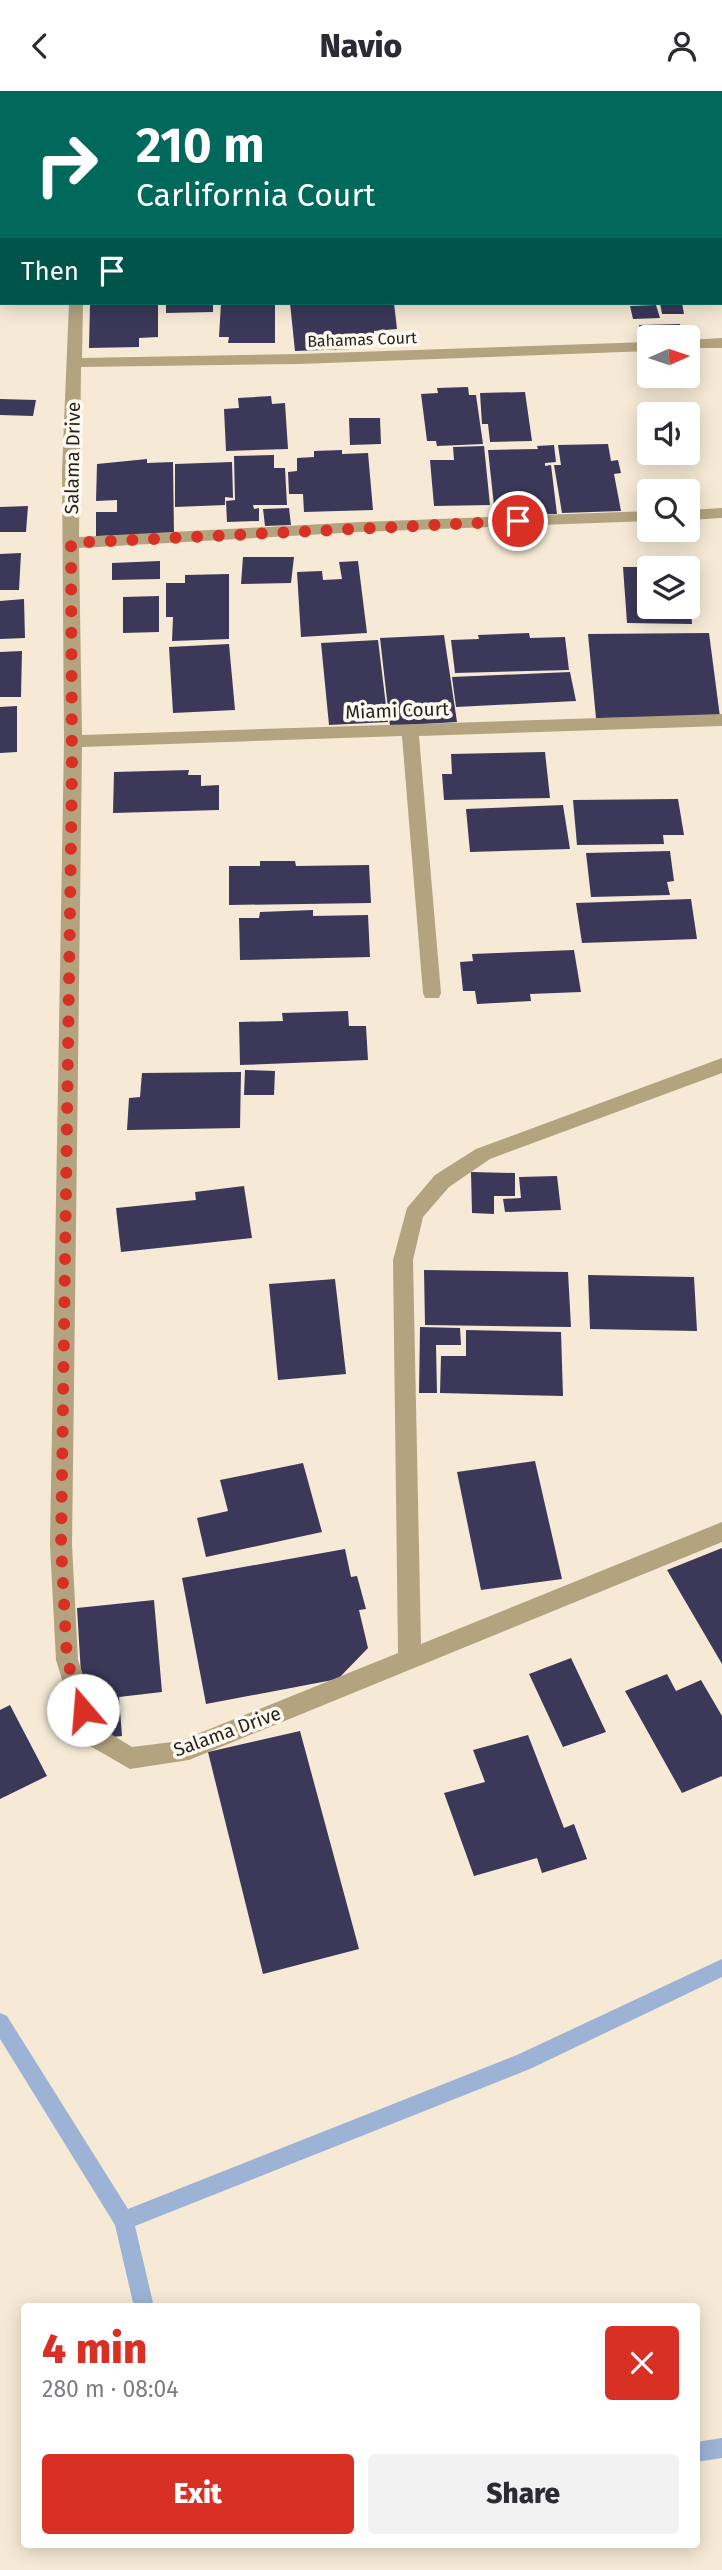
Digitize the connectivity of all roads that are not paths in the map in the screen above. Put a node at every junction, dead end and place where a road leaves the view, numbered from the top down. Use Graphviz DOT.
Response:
graph roads {
  1 [pos="76,305"];
  2 [pos="722,343"];
  3 [pos="700,344"];
  4 [pos="637,346"];
  5 [pos="75,363"];
  6 [pos="722,513"];
  7 [pos="700,514"];
  8 [pos="637,516"];
  9 [pos="71,543"];
  10 [pos="722,720"];
  11 [pos="410,731"];
  12 [pos="72,741"];
  13 [pos="432,993"];
  14 [pos="722,1065"];
  15 [pos="722,1532"];
  16 [pos="410,1659"];
  1 -- 5 [label="street, Salama Drive"];
  2 -- 3 [label="street"];
  4 -- 5 [label="street, Bahamas Court"];
  5 -- 9 [label="street, Salama Drive"];
  6 -- 7 [label="street"];
  8 -- 9 [label="street"];
  9 -- 12 [label="street, Salama Drive"];
  10 -- 11 [label="street, Miami Court"];
  11 -- 12 [label="street, Miami Court"];
  11 -- 13 [label="street"];
  12 -- 16 [label="street, Salama Drive"];
  14 -- 16 [label="street"];
  15 -- 16 [label="street, Salama Drive"];
}
